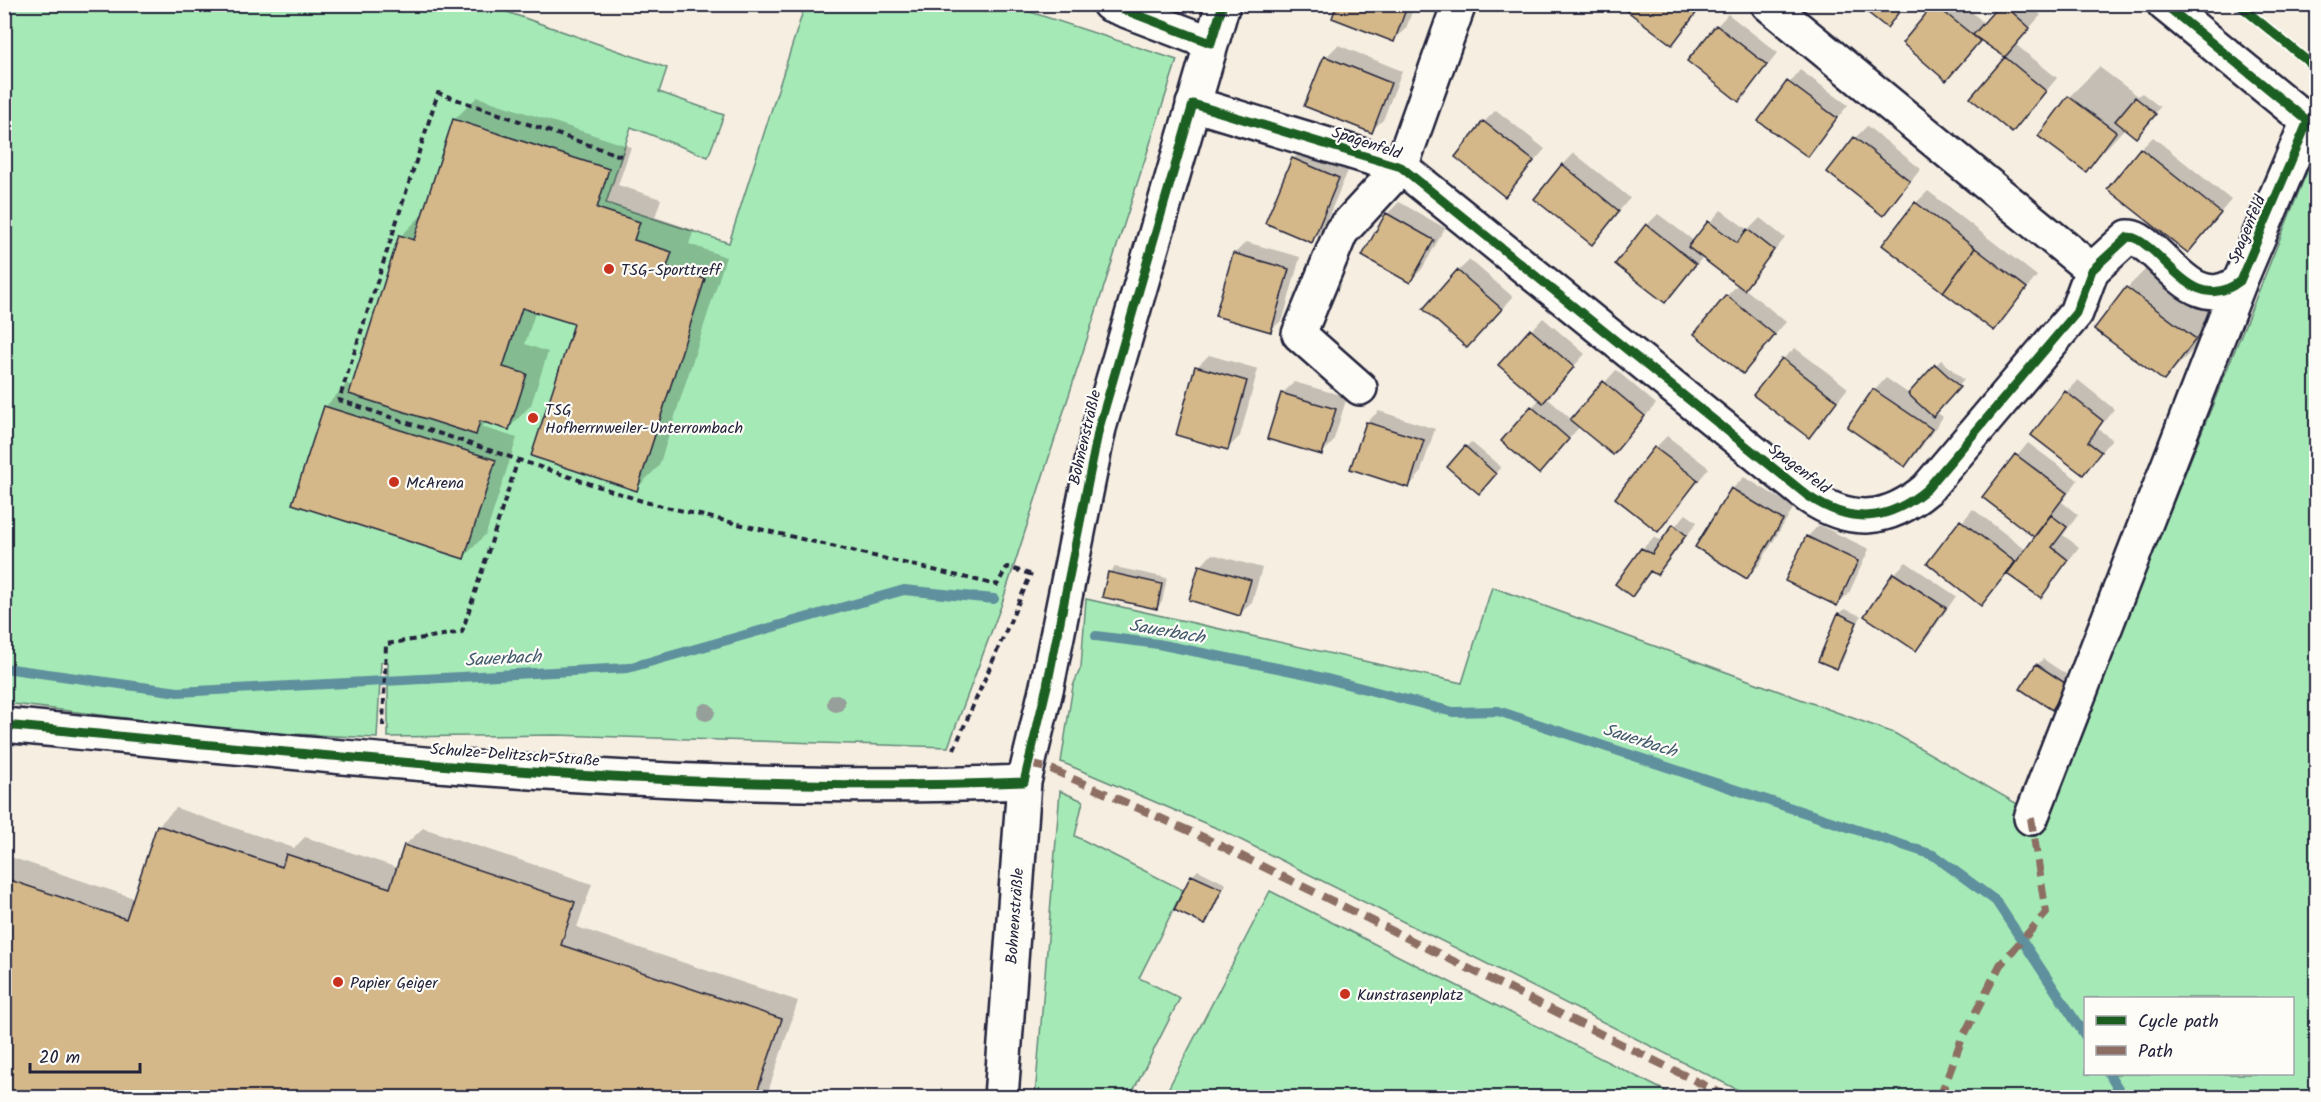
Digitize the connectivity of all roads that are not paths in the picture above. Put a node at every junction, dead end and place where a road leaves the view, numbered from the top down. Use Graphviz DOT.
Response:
graph roads {
  1 [pos="1109,4"];
  2 [pos="1223,4"];
  3 [pos="1459,4"];
  4 [pos="1768,4"];
  5 [pos="2164,4"];
  6 [pos="1211,43"];
  7 [pos="1193,105"];
  8 [pos="2312,125"];
  9 [pos="1401,167"];
  10 [pos="2092,270"];
  11 [pos="2240,281"];
  12 [pos="1360,388"];
  13 [pos="4,725"];
  14 [pos="1024,782"];
  15 [pos="2031,818"];
  16 [pos="1001,1098"];
  1 -- 6 [label="street"];
  2 -- 6 [label="street, Bohnensträßle"];
  3 -- 9 [label="street, Spagenfeld"];
  4 -- 10 [label="street"];
  5 -- 8 [label="street"];
  6 -- 7 [label="street, Bohnensträßle"];
  7 -- 9 [label="street, Spagenfeld"];
  7 -- 14 [label="street, Bohnensträßle"];
  8 -- 11 [label="street, Spagenfeld"];
  9 -- 10 [label="street, Spagenfeld"];
  9 -- 12 [label="street, Spagenfeld"];
  10 -- 11 [label="street, Spagenfeld"];
  11 -- 15 [label="street"];
  13 -- 14 [label="street, Schulze-Delitzsch-Straße"];
  14 -- 16 [label="street, Bohnensträßle"];
}
